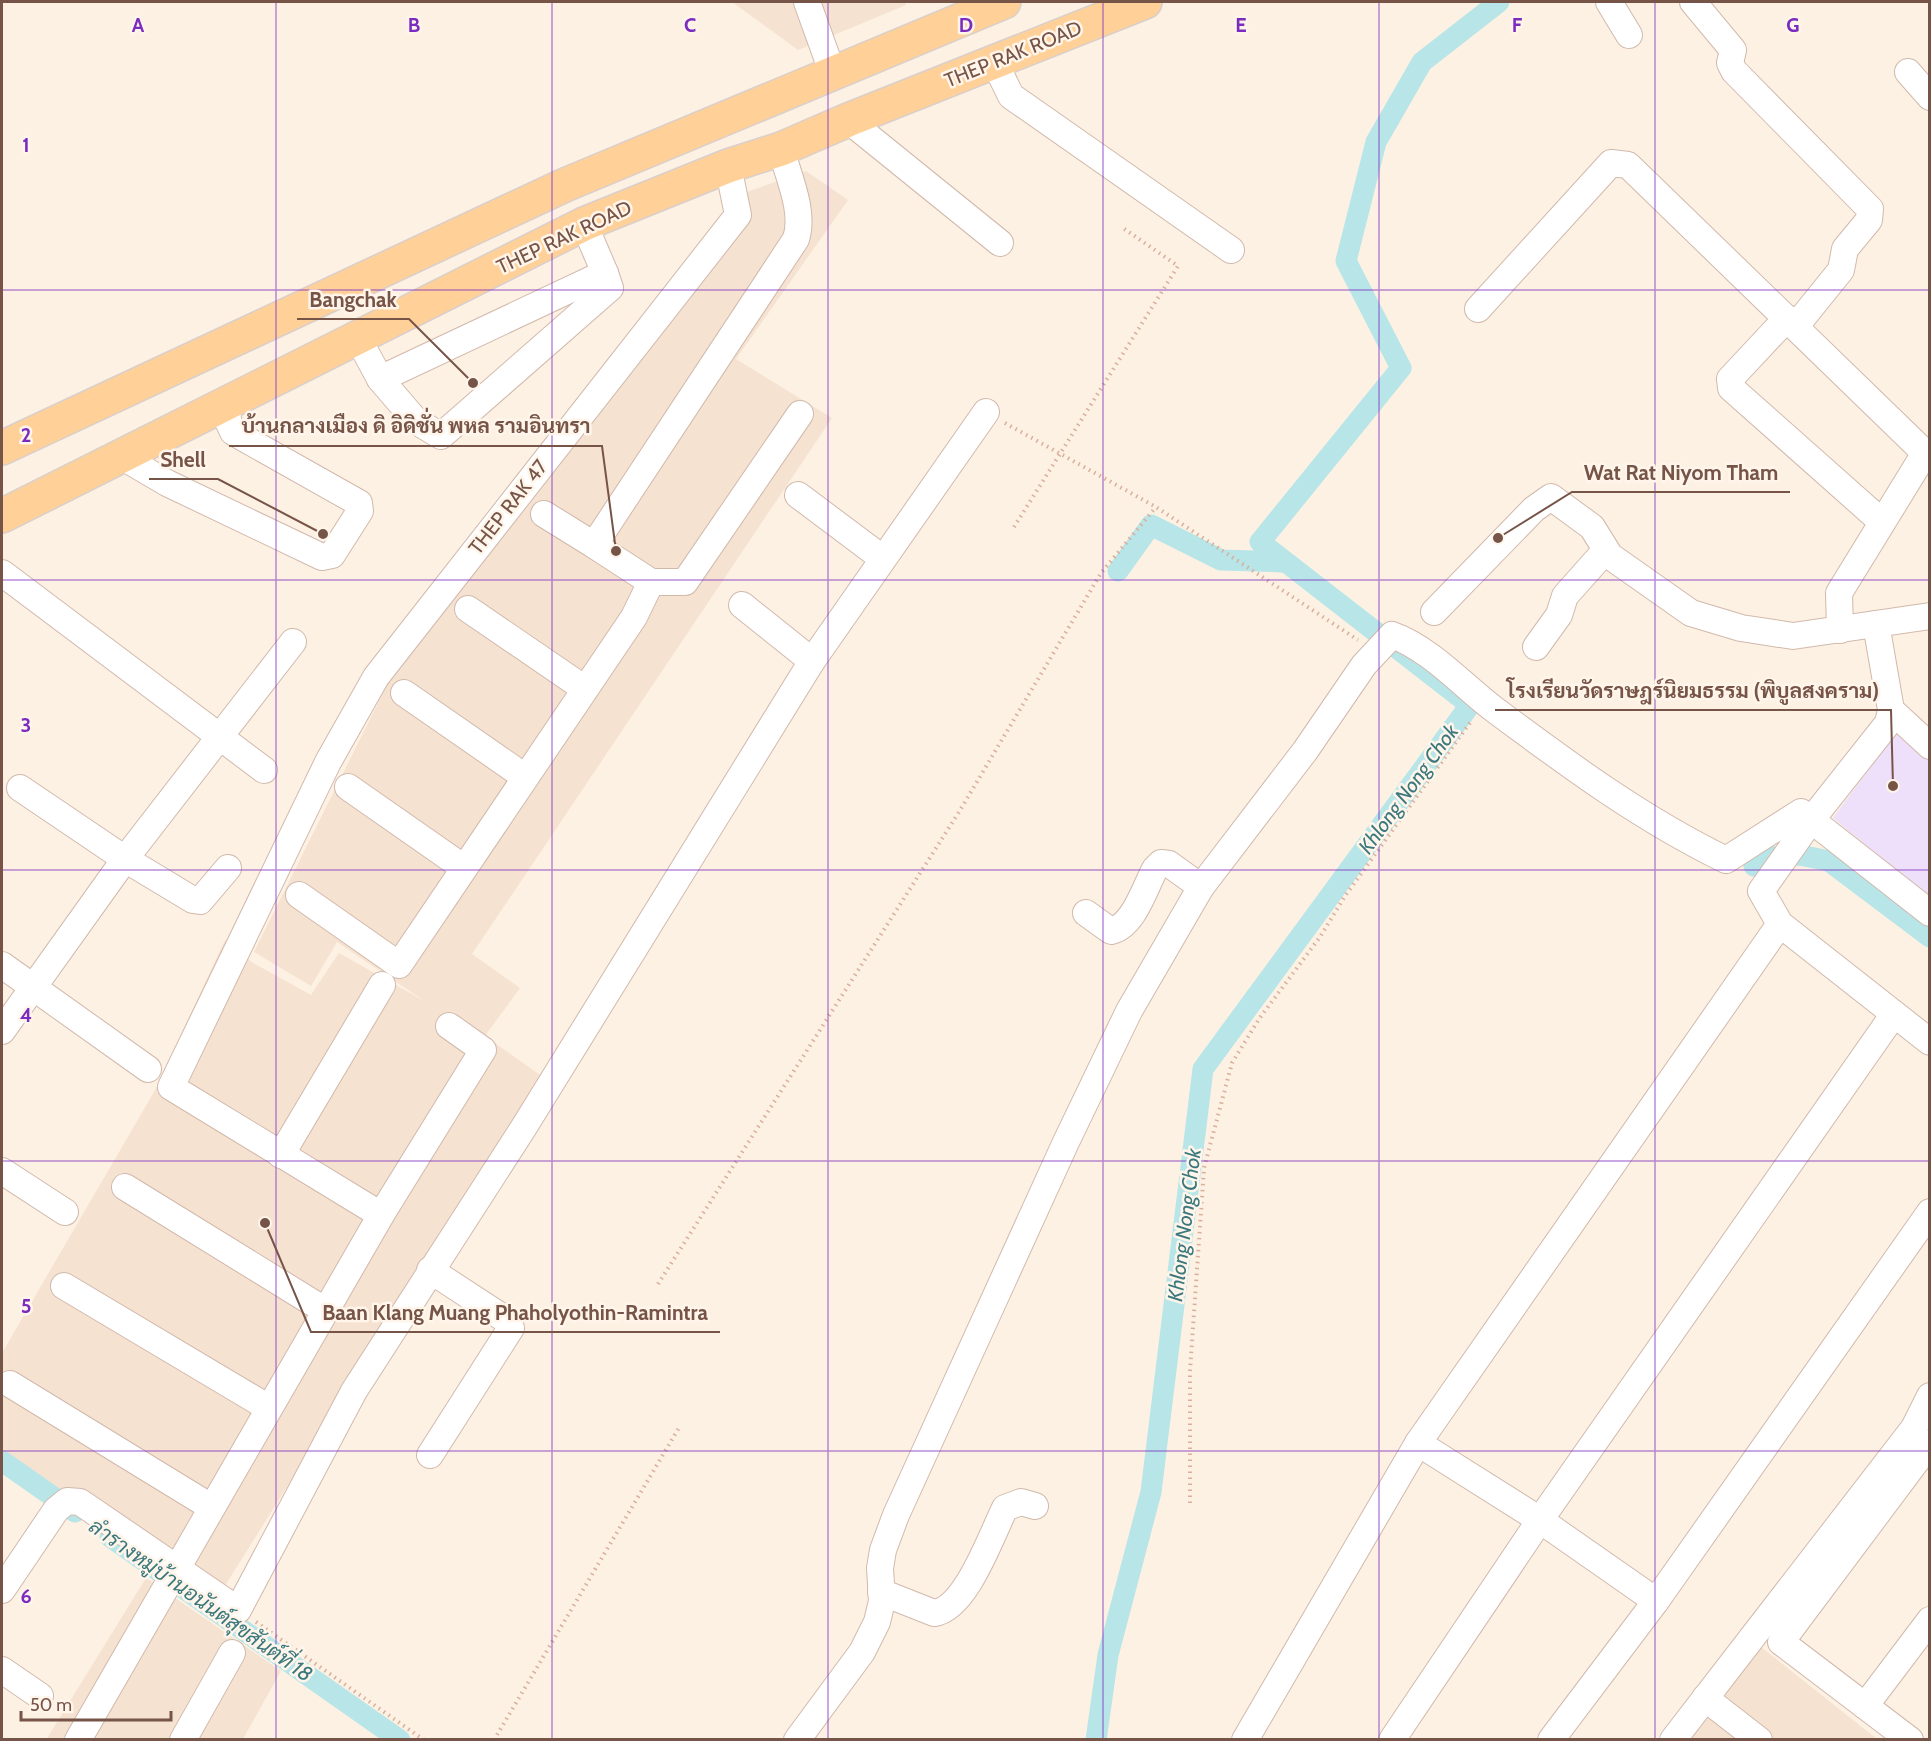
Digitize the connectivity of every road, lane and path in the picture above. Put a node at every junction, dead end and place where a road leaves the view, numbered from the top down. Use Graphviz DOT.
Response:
graph roads {
  1 [pos="807,2"];
  2 [pos="1004,2"];
  3 [pos="1145,2"];
  4 [pos="1609,2"];
  5 [pos="1692,2"];
  6 [pos="1629,35"];
  7 [pos="994,61"];
  8 [pos="1908,72"];
  9 [pos="833,74"];
  10 [pos="1929,97"];
  11 [pos="848,120"];
  12 [pos="781,149"];
  13 [pos="728,166"];
  14 [pos="584,224"];
  15 [pos="1123,228"];
  16 [pos="1000,243"];
  17 [pos="1231,250"];
  18 [pos="605,273"];
  19 [pos="1478,309"];
  20 [pos="1791,322"];
  21 [pos="358,338"];
  22 [pos="380,379"];
  23 [pos="227,403"];
  24 [pos="986,412"];
  25 [pos="800,414"];
  26 [pos="2,448"];
  27 [pos="1061,454"];
  28 [pos="121,456"];
  29 [pos="798,495"];
  30 [pos="1156,507"];
  31 [pos="544,514"];
  32 [pos="2,516"];
  33 [pos="1882,522"];
  34 [pos="1014,527"];
  35 [pos="594,545"];
  36 [pos="1605,551"];
  37 [pos="882,558"];
  38 [pos="2,573"];
  39 [pos="651,582"];
  40 [pos="742,605"];
  41 [pos="468,609"];
  42 [pos="1434,612"];
  43 [pos="1929,616"];
  44 [pos="1876,624"];
  45 [pos="1840,630"];
  46 [pos="293,642"];
  47 [pos="1536,647"];
  48 [pos="1377,650"];
  49 [pos="812,661"];
  50 [pos="585,689"];
  51 [pos="404,693"];
  52 [pos="1484,702"];
  53 [pos="1891,710"];
  54 [pos="220,738"];
  55 [pos="1929,746"];
  56 [pos="264,770"];
  57 [pos="525,777"];
  58 [pos="348,787"];
  59 [pos="20,788"];
  60 [pos="1810,823"];
  61 [pos="125,859"];
  62 [pos="228,868"];
  63 [pos="464,868"];
  64 [pos="1201,887"];
  65 [pos="299,895"];
  66 [pos="1086,913"];
  67 [pos="1929,913"];
  68 [pos="1780,924"];
  69 [pos="2,965"];
  70 [pos="382,985"];
  71 [pos="33,988"];
  72 [pos="1894,1014"];
  73 [pos="449,1026"];
  74 [pos="2,1031"];
  75 [pos="1929,1042"];
  76 [pos="148,1069"];
  77 [pos="281,1155"];
  78 [pos="2,1171"];
  79 [pos="125,1187"];
  80 [pos="65,1212"];
  81 [pos="1929,1212"];
  82 [pos="381,1215"];
  83 [pos="430,1270"];
  84 [pos="658,1284"];
  85 [pos="64,1286"];
  86 [pos="326,1311"];
  87 [pos="10,1384"];
  88 [pos="1929,1396"];
  89 [pos="269,1408"];
  90 [pos="680,1426"];
  91 [pos="1418,1443"];
  92 [pos="1929,1443"];
  93 [pos="430,1455"];
  94 [pos="1190,1503"];
  95 [pos="1035,1506"];
  96 [pos="211,1507"];
  97 [pos="1540,1520"];
  98 [pos="171,1576"];
  99 [pos="2,1587"];
  100 [pos="881,1592"];
  101 [pos="1656,1601"];
  102 [pos="238,1610"];
  103 [pos="1929,1620"];
  104 [pos="232,1653"];
  105 [pos="2,1670"];
  106 [pos="40,1696"];
  107 [pos="1705,1698"];
  108 [pos="1865,1706"];
  109 [pos="1678,1738"];
  110 [pos="78,1740"];
  111 [pos="183,1740"];
  112 [pos="424,1740"];
  113 [pos="494,1740"];
  114 [pos="797,1740"];
  115 [pos="1245,1740"];
  116 [pos="1392,1740"];
  117 [pos="1551,1740"];
  118 [pos="1759,1740"];
  119 [pos="1910,1740"];
  1 -- 9 [label="street"];
  2 -- 9 [label="main road"];
  3 -- 7 [label="main road, THEP RAK ROAD"];
  4 -- 6 [label="street"];
  5 -- 20 [label="street"];
  7 -- 11 [label="main road, THEP RAK ROAD"];
  7 -- 17 [label="street"];
  8 -- 10 [label="street"];
  9 -- 26 [label="main road"];
  11 -- 12 [label="main road, THEP RAK ROAD"];
  11 -- 16 [label="street"];
  12 -- 13 [label="main road, THEP RAK ROAD"];
  12 -- 35 [label="street"];
  13 -- 14 [label="main road, THEP RAK ROAD"];
  13 -- 77 [label="street, THEP RAK 47"];
  14 -- 18 [label="street"];
  14 -- 21 [label="main road, THEP RAK ROAD"];
  15 -- 27 [label="path"];
  18 -- 22 [label="street"];
  18 -- 22 [label="street"];
  19 -- 20 [label="street"];
  20 -- 33 [label="street"];
  20 -- 33 [label="street"];
  21 -- 22 [label="street"];
  21 -- 23 [label="main road, THEP RAK ROAD"];
  23 -- 28 [label="main road, THEP RAK ROAD"];
  23 -- 28 [label="street"];
  24 -- 27 [label="path"];
  24 -- 37 [label="street"];
  25 -- 39 [label="street"];
  27 -- 30 [label="path"];
  27 -- 34 [label="path"];
  28 -- 32 [label="main road, THEP RAK ROAD"];
  29 -- 37 [label="street"];
  30 -- 48 [label="path"];
  30 -- 84 [label="path"];
  31 -- 35 [label="street"];
  33 -- 45 [label="street"];
  35 -- 39 [label="street"];
  36 -- 42 [label="street"];
  36 -- 45 [label="street"];
  36 -- 47 [label="street"];
  37 -- 49 [label="street"];
  38 -- 54 [label="street"];
  39 -- 50 [label="street"];
  40 -- 49 [label="street"];
  41 -- 50 [label="street"];
  43 -- 44 [label="street"];
  44 -- 45 [label="street"];
  44 -- 53 [label="street"];
  46 -- 54 [label="street"];
  48 -- 52 [label="street"];
  48 -- 64 [label="street"];
  49 -- 83 [label="street"];
  50 -- 57 [label="street"];
  51 -- 57 [label="street"];
  52 -- 60 [label="street"];
  52 -- 94 [label="path"];
  53 -- 55 [label="street"];
  53 -- 60 [label="street"];
  54 -- 56 [label="street"];
  54 -- 61 [label="street"];
  57 -- 63 [label="street"];
  58 -- 63 [label="street"];
  59 -- 61 [label="street"];
  60 -- 67 [label="street"];
  60 -- 68 [label="street"];
  61 -- 62 [label="street"];
  61 -- 71 [label="street"];
  63 -- 65 [label="street"];
  64 -- 66 [label="street"];
  64 -- 100 [label="street"];
  68 -- 72 [label="street"];
  68 -- 91 [label="street"];
  69 -- 71 [label="street"];
  70 -- 77 [label="street"];
  71 -- 74 [label="street"];
  71 -- 76 [label="street"];
  72 -- 75 [label="street"];
  72 -- 97 [label="street"];
  73 -- 82 [label="street"];
  77 -- 82 [label="street"];
  78 -- 80 [label="street"];
  79 -- 86 [label="street"];
  81 -- 101 [label="street"];
  82 -- 86 [label="street"];
  83 -- 93 [label="street"];
  83 -- 102 [label="street"];
  85 -- 89 [label="street"];
  86 -- 89 [label="street"];
  87 -- 96 [label="street"];
  88 -- 107 [label="street"];
  89 -- 96 [label="street"];
  90 -- 113 [label="path"];
  91 -- 97 [label="street"];
  91 -- 115 [label="street"];
  92 -- 108 [label="street"];
  95 -- 100 [label="street"];
  96 -- 98 [label="street"];
  97 -- 101 [label="street"];
  97 -- 116 [label="street"];
  98 -- 99 [label="street"];
  98 -- 102 [label="street"];
  98 -- 110 [label="street"];
  100 -- 114 [label="street"];
  101 -- 117 [label="street"];
  102 -- 112 [label="path"];
  103 -- 108 [label="street"];
  104 -- 111 [label="street"];
  105 -- 106 [label="street"];
  107 -- 109 [label="street"];
  107 -- 118 [label="street"];
  108 -- 119 [label="street"];
}
